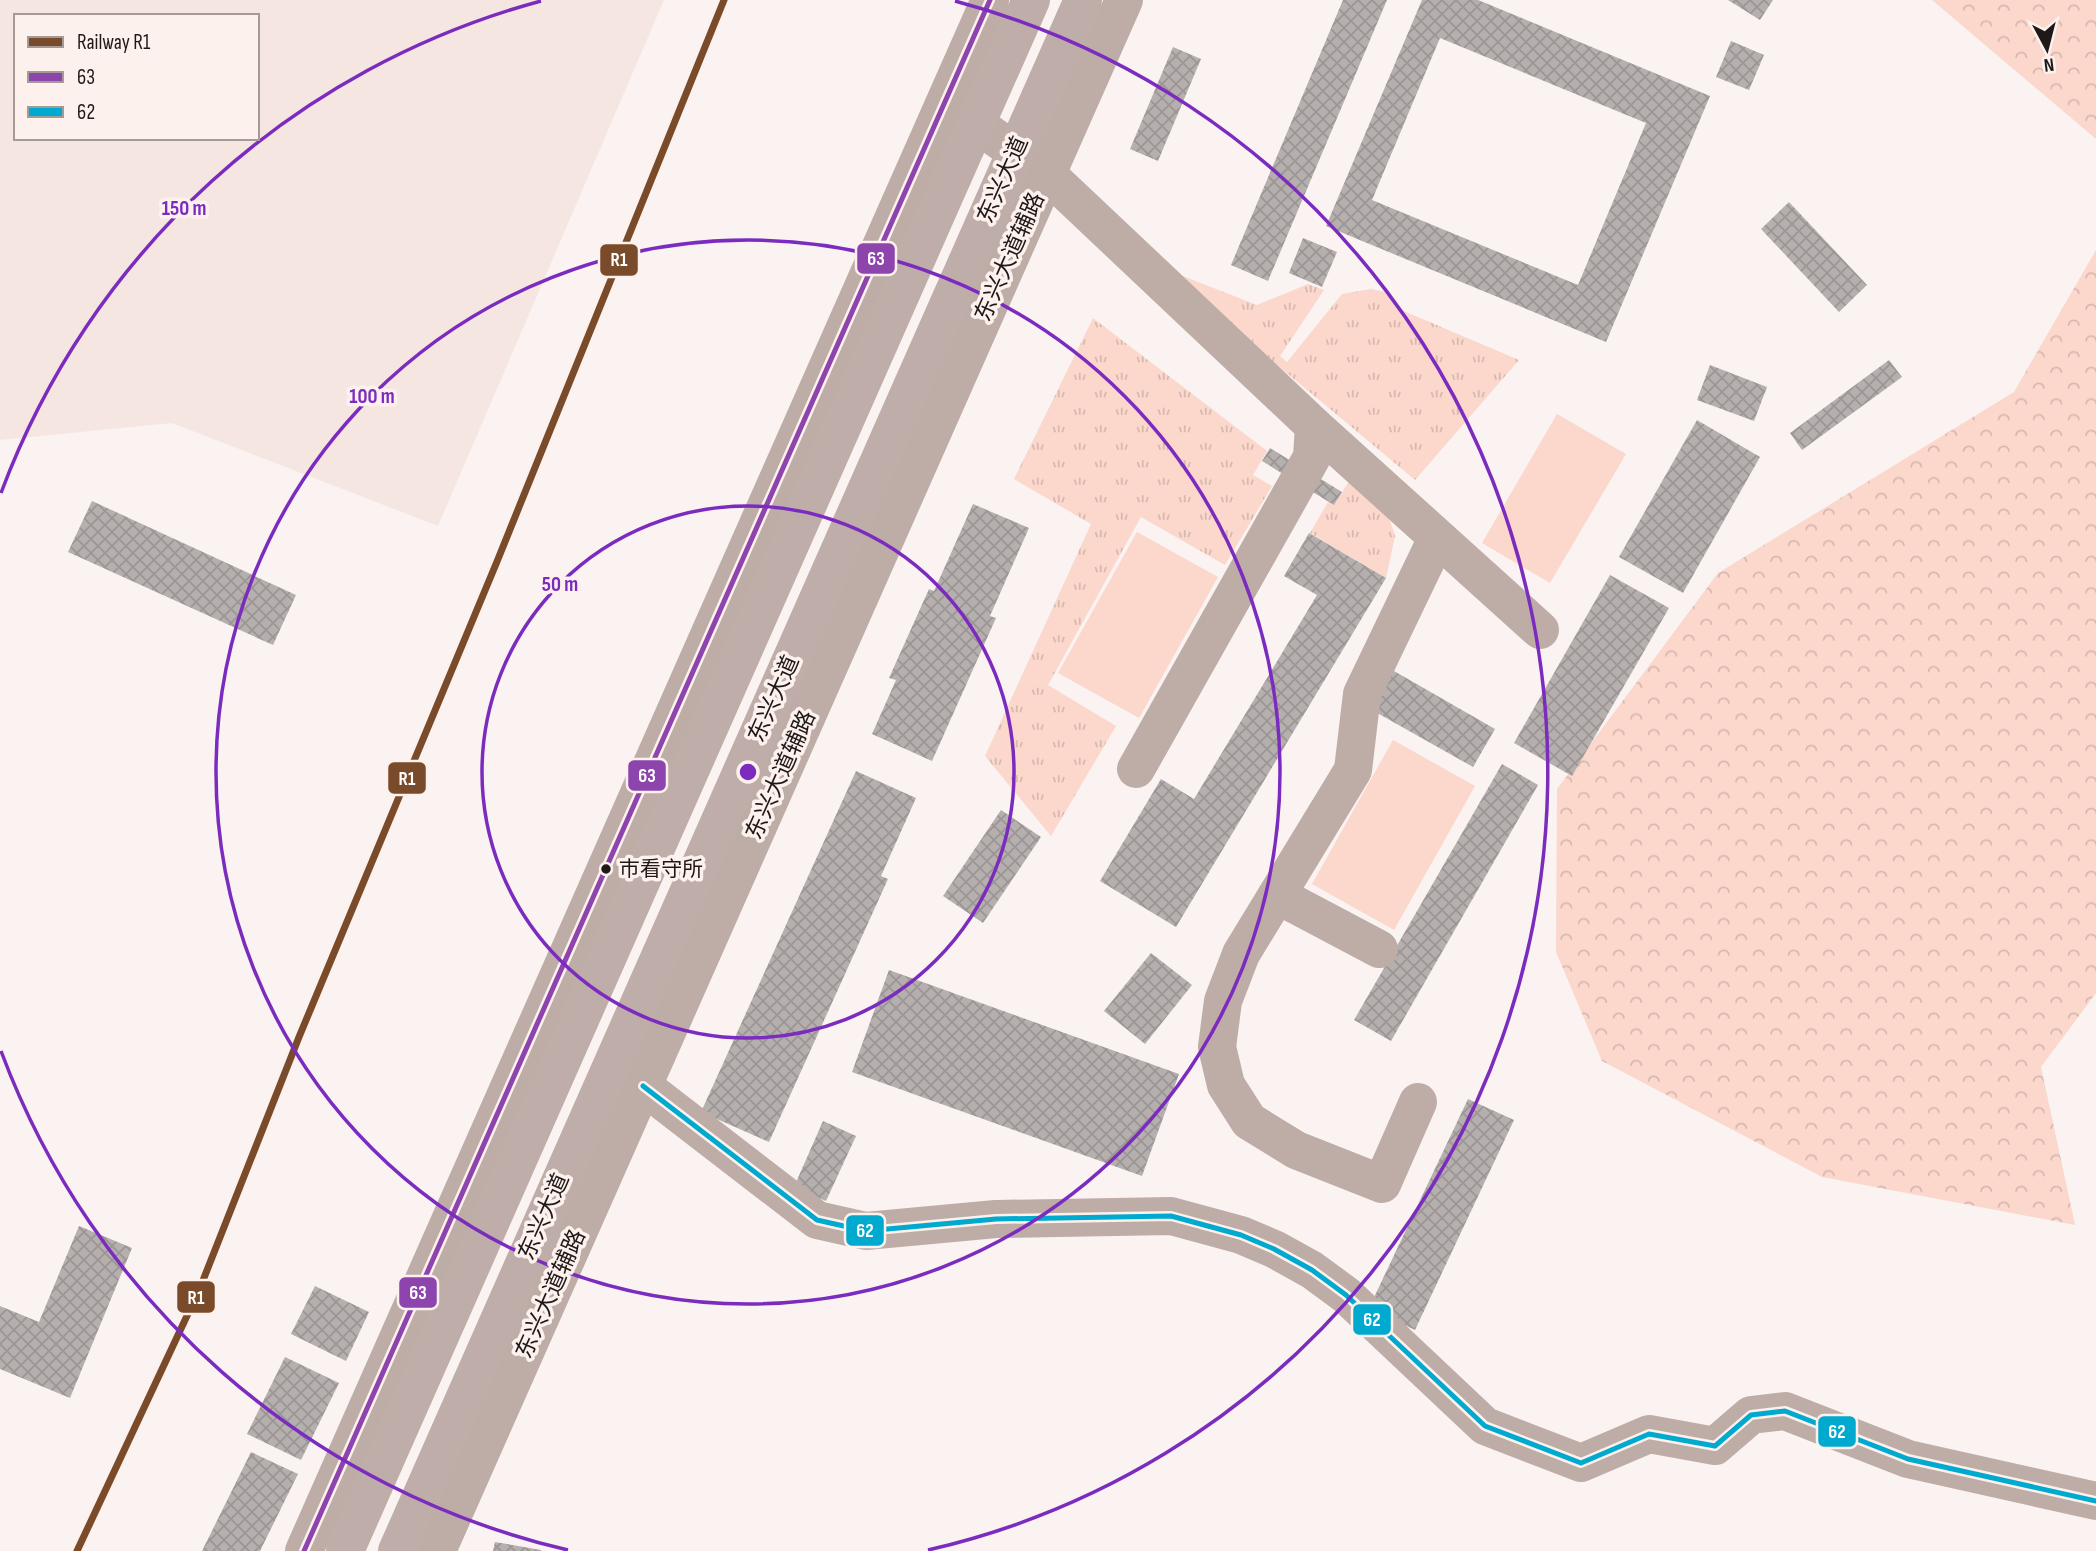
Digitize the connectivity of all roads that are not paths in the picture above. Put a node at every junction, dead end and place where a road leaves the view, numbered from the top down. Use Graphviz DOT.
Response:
graph roads {
  1 [pos="990,0"];
  2 [pos="1031,0"];
  3 [pos="1083,0"];
  4 [pos="1124,0"];
  5 [pos="976,124"];
  6 [pos="1015,153"];
  7 [pos="1047,174"];
  8 [pos="804,421"];
  9 [pos="1314,426"];
  10 [pos="838,437"];
  11 [pos="914,475"];
  12 [pos="1437,538"];
  13 [pos="842,545"];
  14 [pos="1540,630"];
  15 [pos="758,735"];
  16 [pos="1136,769"];
  17 [pos="756,832"];
  18 [pos="1277,895"];
  19 [pos="1379,948"];
  20 [pos="596,984"];
  21 [pos="532,1035"];
  22 [pos="643,1086"];
  23 [pos="1418,1102"];
  24 [pos="582,1225"];
  25 [pos="519,1274"];
  26 [pos="408,1407"];
  27 [pos="340,1468"];
  28 [pos="2096,1502"];
  29 [pos="304,1551"];
  30 [pos="345,1551"];
  31 [pos="397,1551"];
  32 [pos="437,1551"];
  1 -- 8 [label="street"];
  2 -- 5 [label="main road, 东兴大道"];
  3 -- 6 [label="main road, 东兴大道"];
  4 -- 7 [label="street, 东兴大道辅路"];
  5 -- 6 [label="street"];
  5 -- 10 [label="main road, 东兴大道"];
  6 -- 7 [label="street"];
  6 -- 13 [label="main road, 东兴大道"];
  7 -- 9 [label="street"];
  7 -- 11 [label="street, 东兴大道辅路"];
  8 -- 10 [label="street"];
  8 -- 21 [label="street"];
  9 -- 12 [label="street"];
  9 -- 16 [label="street"];
  10 -- 20 [label="main road, 东兴大道"];
  11 -- 13 [label="street"];
  11 -- 17 [label="street, 东兴大道辅路"];
  12 -- 14 [label="street"];
  12 -- 18 [label="street"];
  13 -- 15 [label="main road, 东兴大道"];
  15 -- 17 [label="street"];
  15 -- 25 [label="main road, 东兴大道"];
  17 -- 22 [label="street, 东兴大道辅路"];
  18 -- 19 [label="street"];
  18 -- 23 [label="street"];
  20 -- 21 [label="street"];
  20 -- 26 [label="main road, 东兴大道"];
  21 -- 27 [label="street"];
  22 -- 24 [label="street, 东兴大道辅路"];
  22 -- 28 [label="street"];
  24 -- 25 [label="street"];
  24 -- 32 [label="street, 东兴大道辅路"];
  25 -- 31 [label="main road, 东兴大道"];
  26 -- 27 [label="street"];
  26 -- 30 [label="main road, 东兴大道"];
  27 -- 29 [label="street"];
}
